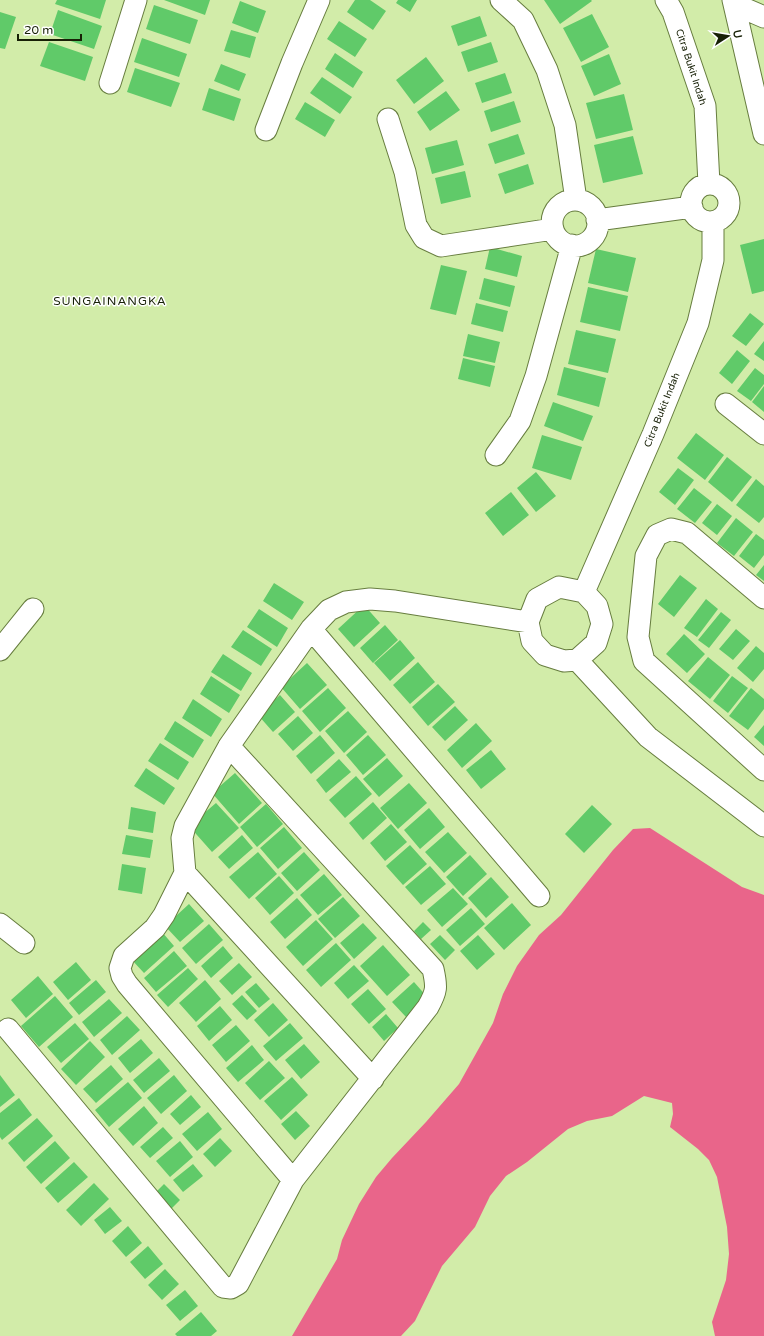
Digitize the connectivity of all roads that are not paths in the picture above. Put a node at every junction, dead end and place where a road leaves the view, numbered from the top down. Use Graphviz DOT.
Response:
graph roads {
  1 [pos="136,0"];
  2 [pos="320,0"];
  3 [pos="502,0"];
  4 [pos="666,0"];
  5 [pos="733,2"];
  6 [pos="764,17"];
  7 [pos="110,83"];
  8 [pos="388,119"];
  9 [pos="266,130"];
  10 [pos="764,134"];
  11 [pos="709,184"];
  12 [pos="576,200"];
  13 [pos="692,207"];
  14 [pos="598,220"];
  15 [pos="713,222"];
  16 [pos="553,229"];
  17 [pos="572,245"];
  18 [pos="726,404"];
  19 [pos="764,434"];
  20 [pos="496,455"];
  21 [pos="584,592"];
  22 [pos="764,598"];
  23 [pos="33,609"];
  24 [pos="528,622"];
  25 [pos="310,629"];
  26 [pos="0,650"];
  27 [pos="577,660"];
  28 [pos="229,746"];
  29 [pos="764,770"];
  30 [pos="764,826"];
  31 [pos="185,873"];
  32 [pos="539,896"];
  33 [pos="0,924"];
  34 [pos="24,943"];
  35 [pos="8,1029"];
  36 [pos="373,1079"];
  37 [pos="293,1180"];
  1 -- 7 [label="street"];
  2 -- 9 [label="street"];
  3 -- 12 [label="street"];
  4 -- 11 [label="street, Citra Bukit Indah"];
  5 -- 6 [label="street"];
  5 -- 10 [label="street"];
  8 -- 16 [label="street"];
  11 -- 13 [label="street"];
  11 -- 15 [label="street"];
  12 -- 14 [label="street"];
  12 -- 16 [label="street"];
  13 -- 14 [label="street"];
  13 -- 15 [label="street"];
  14 -- 17 [label="street"];
  15 -- 21 [label="street, Citra Bukit Indah"];
  16 -- 17 [label="street"];
  17 -- 20 [label="street"];
  18 -- 19 [label="street"];
  21 -- 24 [label="street"];
  21 -- 27 [label="street"];
  22 -- 29 [label="street"];
  23 -- 26 [label="street"];
  24 -- 25 [label="street"];
  24 -- 27 [label="street"];
  25 -- 28 [label="street"];
  25 -- 32 [label="street"];
  27 -- 30 [label="street"];
  28 -- 31 [label="street"];
  28 -- 36 [label="street"];
  31 -- 36 [label="street"];
  31 -- 37 [label="street"];
  33 -- 34 [label="street"];
  35 -- 37 [label="street"];
  36 -- 37 [label="street"];
}
